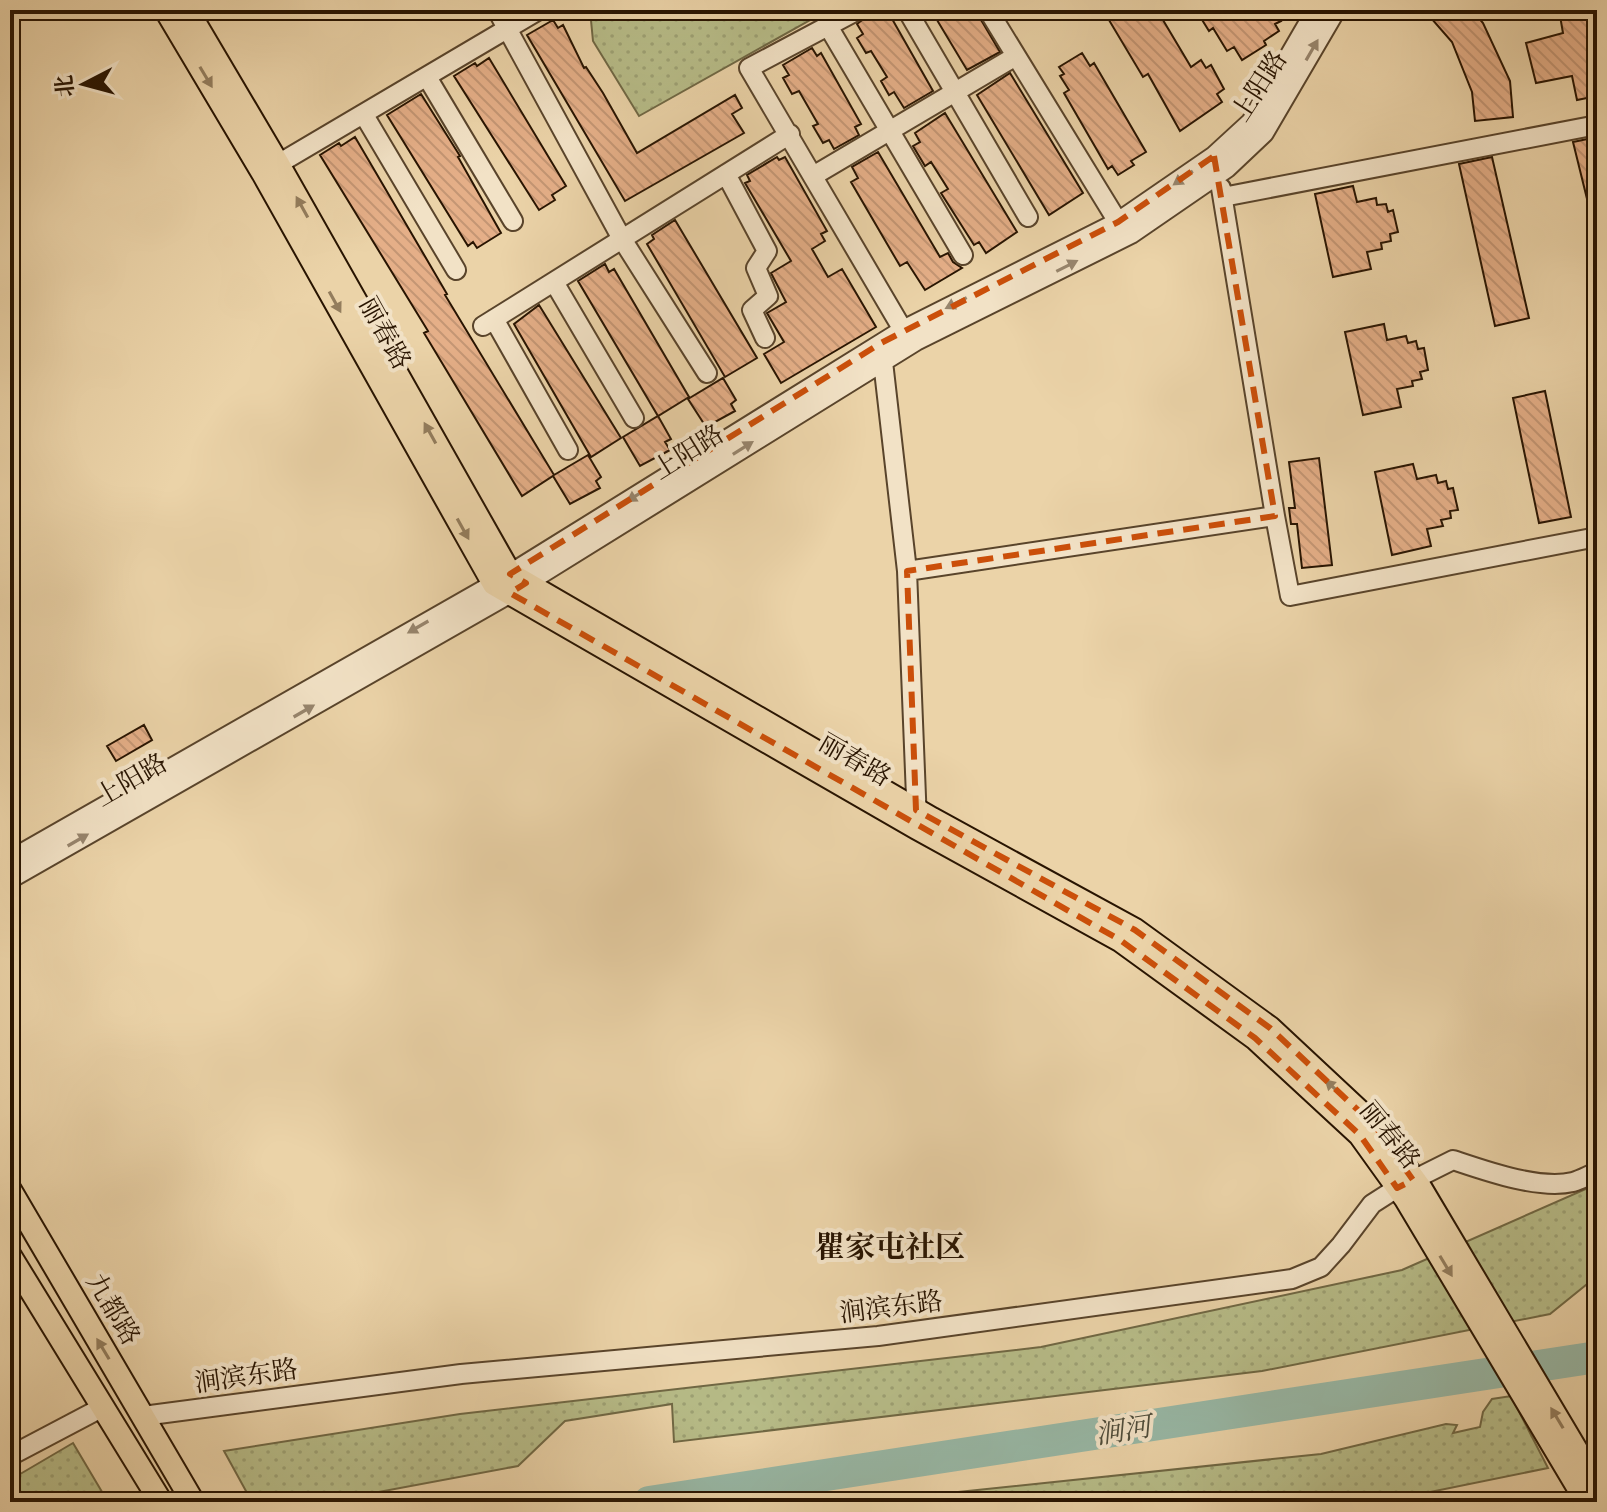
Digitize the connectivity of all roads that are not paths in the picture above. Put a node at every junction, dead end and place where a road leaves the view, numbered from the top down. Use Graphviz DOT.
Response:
graph roads {
  1 [pos="166,10"];
  2 [pos="187,10"];
  3 [pos="497,10"];
  4 [pos="539,10"];
  5 [pos="858,10"];
  6 [pos="907,10"];
  7 [pos="988,10"];
  8 [pos="1316,10"];
  9 [pos="1336,10"];
  10 [pos="828,26"];
  11 [pos="508,29"];
  12 [pos="1016,56"];
  13 [pos="427,77"];
  14 [pos="955,92"];
  15 [pos="364,115"];
  16 [pos="1597,125"];
  17 [pos="890,130"];
  18 [pos="790,134"];
  19 [pos="1216,165"];
  20 [pos="270,169"];
  21 [pos="726,174"];
  22 [pos="813,176"];
  23 [pos="1223,197"];
  24 [pos="1028,217"];
  25 [pos="513,221"];
  26 [pos="1118,222"];
  27 [pos="622,239"];
  28 [pos="963,255"];
  29 [pos="456,270"];
  30 [pos="554,282"];
  31 [pos="903,330"];
  32 [pos="765,338"];
  33 [pos="882,352"];
  34 [pos="707,373"];
  35 [pos="634,418"];
  36 [pos="568,450"];
  37 [pos="1275,516"];
  38 [pos="1597,537"];
  39 [pos="907,571"];
  40 [pos="510,584"];
  41 [pos="917,819"];
  42 [pos="10,860"];
  43 [pos="10,879"];
  44 [pos="1597,1172"];
  45 [pos="1409,1189"];
  46 [pos="10,1190"];
  47 [pos="10,1256"];
  48 [pos="103,1407"];
  49 [pos="143,1416"];
  50 [pos="10,1456"];
  51 [pos="1597,1485"];
  52 [pos="161,1502"];
  53 [pos="193,1502"];
  54 [pos="1587,1502"];
  1 -- 20 [label="main road, 丽春路, one-way"];
  2 -- 20 [label="main road, 丽春路"];
  3 -- 11 [label="street"];
  4 -- 11 [label="street"];
  5 -- 10 [label="street"];
  6 -- 14 [label="street"];
  7 -- 12 [label="street"];
  8 -- 19 [label="street, 上阳路"];
  19 -- 9 [label="street, 上阳路, one-way"];
  10 -- 17 [label="street"];
  10 -- 18 [label="street"];
  11 -- 13 [label="street"];
  11 -- 27 [label="street"];
  12 -- 14 [label="street"];
  12 -- 26 [label="street"];
  13 -- 15 [label="street"];
  13 -- 25 [label="street"];
  14 -- 17 [label="street"];
  14 -- 24 [label="street"];
  15 -- 20 [label="street"];
  15 -- 29 [label="street"];
  16 -- 23 [label="street"];
  17 -- 22 [label="street"];
  17 -- 28 [label="street"];
  18 -- 21 [label="street"];
  18 -- 22 [label="street"];
  19 -- 23 [label="street"];
  19 -- 26 [label="street, 上阳路, one-way"];
  33 -- 19 [label="street, 上阳路, one-way"];
  20 -- 40 [label="main road, 丽春路"];
  21 -- 27 [label="street"];
  21 -- 32 [label="street"];
  22 -- 31 [label="street"];
  23 -- 37 [label="street"];
  26 -- 31 [label="street, 上阳路, one-way"];
  27 -- 30 [label="street"];
  27 -- 34 [label="street"];
  30 -- 35 [label="street"];
  30 -- 36 [label="street"];
  31 -- 33 [label="street, 上阳路"];
  33 -- 39 [label="street"];
  33 -- 40 [label="street, 上阳路"];
  37 -- 38 [label="street"];
  37 -- 39 [label="street"];
  39 -- 41 [label="street"];
  40 -- 41 [label="main road, 丽春路"];
  40 -- 42 [label="street, 上阳路, one-way"];
  43 -- 40 [label="street, 上阳路, one-way"];
  41 -- 45 [label="main road, 丽春路"];
  44 -- 45 [label="street, 涧滨东路"];
  45 -- 49 [label="street, 涧滨东路"];
  51 -- 45 [label="main road, 丽春路, one-way"];
  45 -- 54 [label="main road, 丽春路, one-way"];
  49 -- 46 [label="main road, 九都路, one-way"];
  47 -- 48 [label="main road"];
  48 -- 50 [label="street"];
  48 -- 52 [label="main road"];
  49 -- 53 [label="main road, 九都路"];
}
